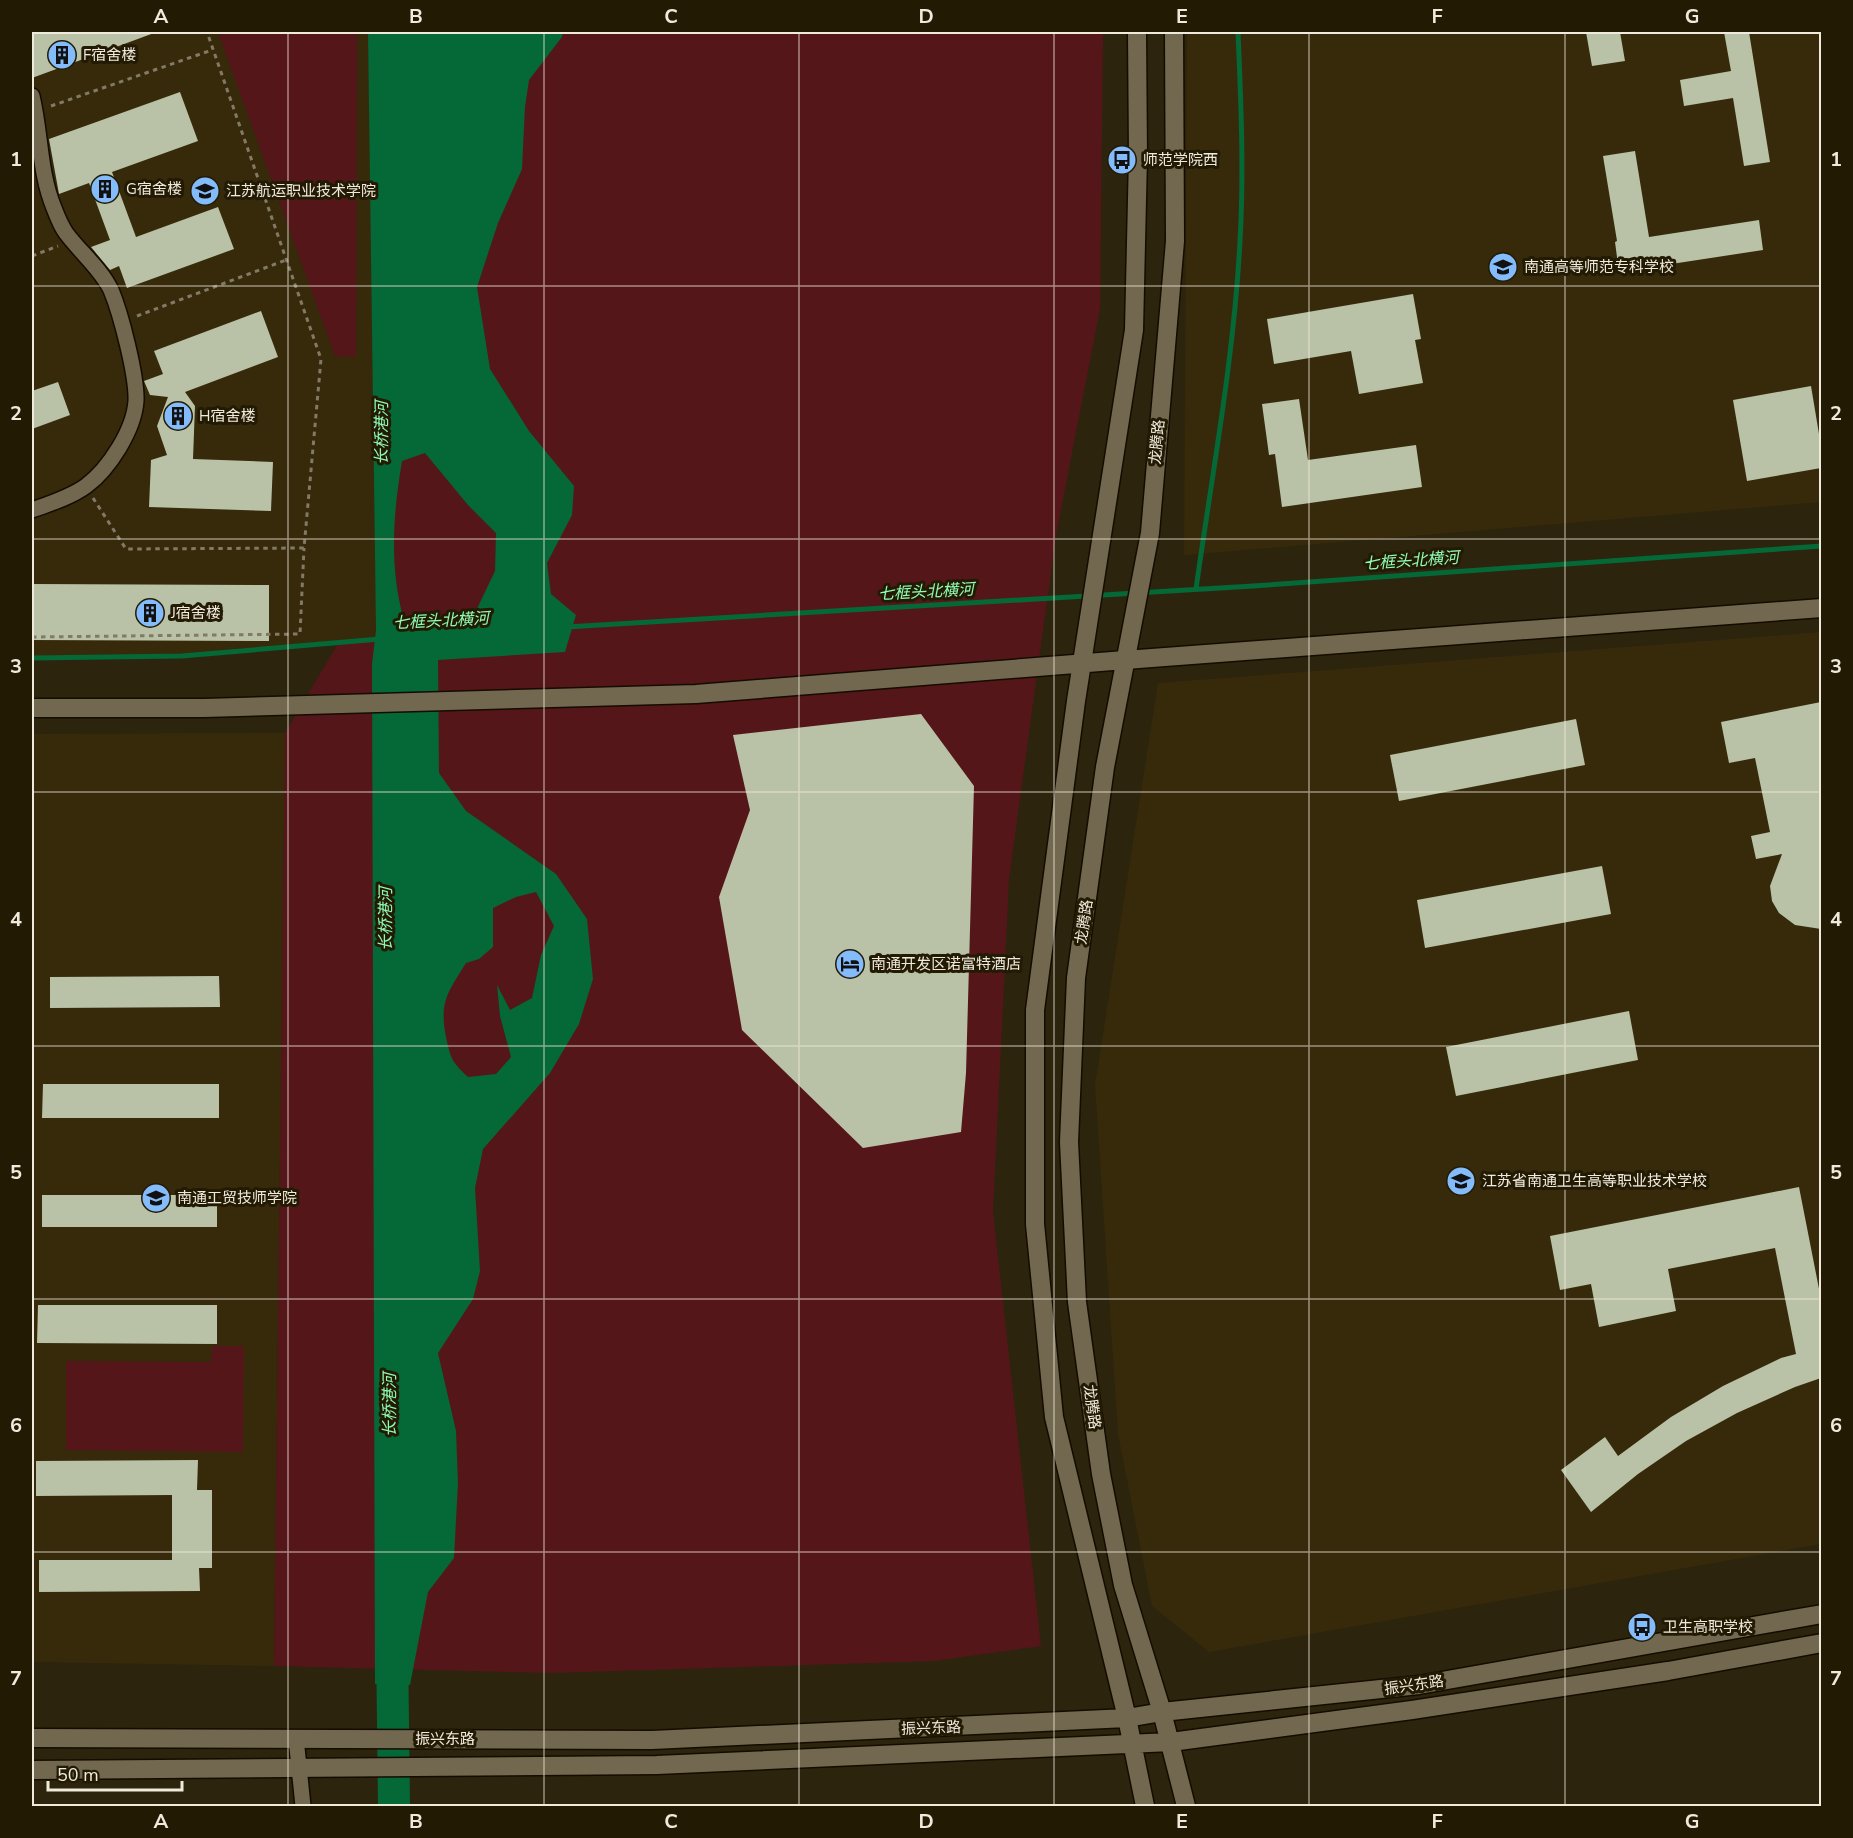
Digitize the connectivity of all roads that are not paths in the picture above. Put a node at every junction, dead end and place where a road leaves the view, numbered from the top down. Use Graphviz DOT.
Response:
graph roads {
  1 [pos="1137,32"];
  2 [pos="1174,32"];
  3 [pos="32,96"];
  4 [pos="32,510"];
  5 [pos="1821,608"];
  6 [pos="1126,659"];
  7 [pos="1082,662"];
  8 [pos="32,708"];
  9 [pos="1821,1614"];
  10 [pos="1821,1643"];
  11 [pos="1162,1712"];
  12 [pos="1126,1718"];
  13 [pos="32,1738"];
  14 [pos="296,1738"];
  15 [pos="1170,1742"];
  16 [pos="1131,1744"];
  17 [pos="299,1767"];
  18 [pos="32,1770"];
  19 [pos="303,1806"];
  20 [pos="1145,1806"];
  21 [pos="1186,1806"];
  1 -- 7 [label="main road"];
  2 -- 6 [label="main road, 龙腾路"];
  3 -- 4 [label="street"];
  5 -- 6 [label="main road"];
  6 -- 7 [label="main road"];
  6 -- 11 [label="main road, 龙腾路"];
  7 -- 8 [label="main road"];
  7 -- 12 [label="main road"];
  9 -- 11 [label="main road, 振兴东路"];
  10 -- 15 [label="main road, 振兴东路"];
  11 -- 12 [label="main road, 振兴东路"];
  11 -- 15 [label="main road, 龙腾路"];
  12 -- 14 [label="main road, 振兴东路"];
  12 -- 16 [label="main road"];
  13 -- 14 [label="main road, 振兴东路"];
  14 -- 17 [label="street"];
  15 -- 16 [label="main road, 振兴东路"];
  15 -- 21 [label="main road, 龙腾路"];
  16 -- 17 [label="main road, 振兴东路"];
  16 -- 20 [label="main road"];
  17 -- 18 [label="main road, 振兴东路"];
  17 -- 19 [label="street"];
}
